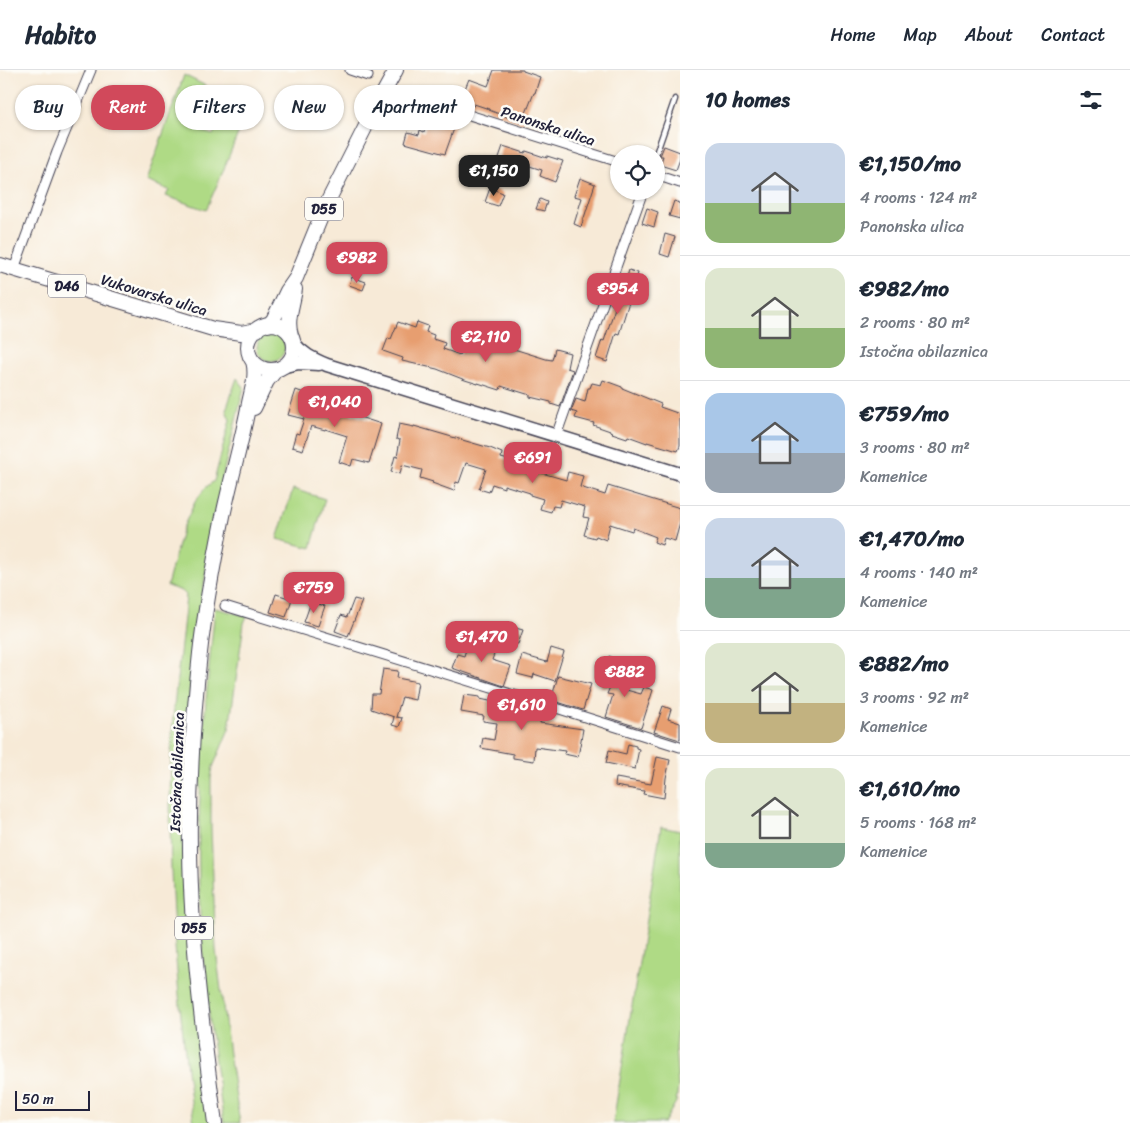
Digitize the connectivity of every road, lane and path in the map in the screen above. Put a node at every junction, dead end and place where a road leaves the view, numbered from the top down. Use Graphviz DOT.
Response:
graph roads {
  1 [pos="91,70"];
  2 [pos="350,70"];
  3 [pos="396,70"];
  4 [pos="368,76"];
  5 [pos="675,99"];
  6 [pos="475,117"];
  7 [pos="659,145"];
  8 [pos="610,159"];
  9 [pos="665,178"];
  10 [pos="680,183"];
  11 [pos="640,200"];
  12 [pos="0,265"];
  13 [pos="14,269"];
  14 [pos="296,278"];
  15 [pos="262,328"];
  16 [pos="212,329"];
  17 [pos="292,339"];
  18 [pos="251,356"];
  19 [pos="327,365"];
  20 [pos="280,368"];
  21 [pos="245,426"];
  22 [pos="556,436"];
  23 [pos="680,474"];
  24 [pos="225,606"];
  25 [pos="680,747"];
  26 [pos="215,1123"];
  1 -- 13 [label="street"];
  2 -- 4 [label="street"];
  3 -- 14 [label="main road, D55"];
  5 -- 7 [label="lane"];
  6 -- 8 [label="street, Panonska ulica"];
  9 -- 10 [label="street"];
  11 -- 22 [label="street"];
  12 -- 13 [label="main road, Vukovarska ulica / D46"];
  13 -- 16 [label="main road, Vukovarska ulica / D46"];
  14 -- 15 [label="main road, D55"];
  14 -- 17 [label="main road, D55"];
  15 -- 16 [label="main road, Vukovarska ulica / D46"];
  15 -- 17 [label="main road"];
  15 -- 18 [label="main road, D55"];
  16 -- 18 [label="main road, Vukovarska ulica / D46"];
  17 -- 19 [label="main road"];
  17 -- 20 [label="main road, D55"];
  18 -- 20 [label="main road"];
  18 -- 21 [label="main road, Istočna obilaznica / D55"];
  19 -- 20 [label="main road"];
  19 -- 22 [label="main road"];
  20 -- 21 [label="main road, Istočna obilaznica / D55"];
  21 -- 26 [label="main road, Istočna obilaznica / D55"];
  22 -- 23 [label="main road"];
  24 -- 25 [label="street"];
}
